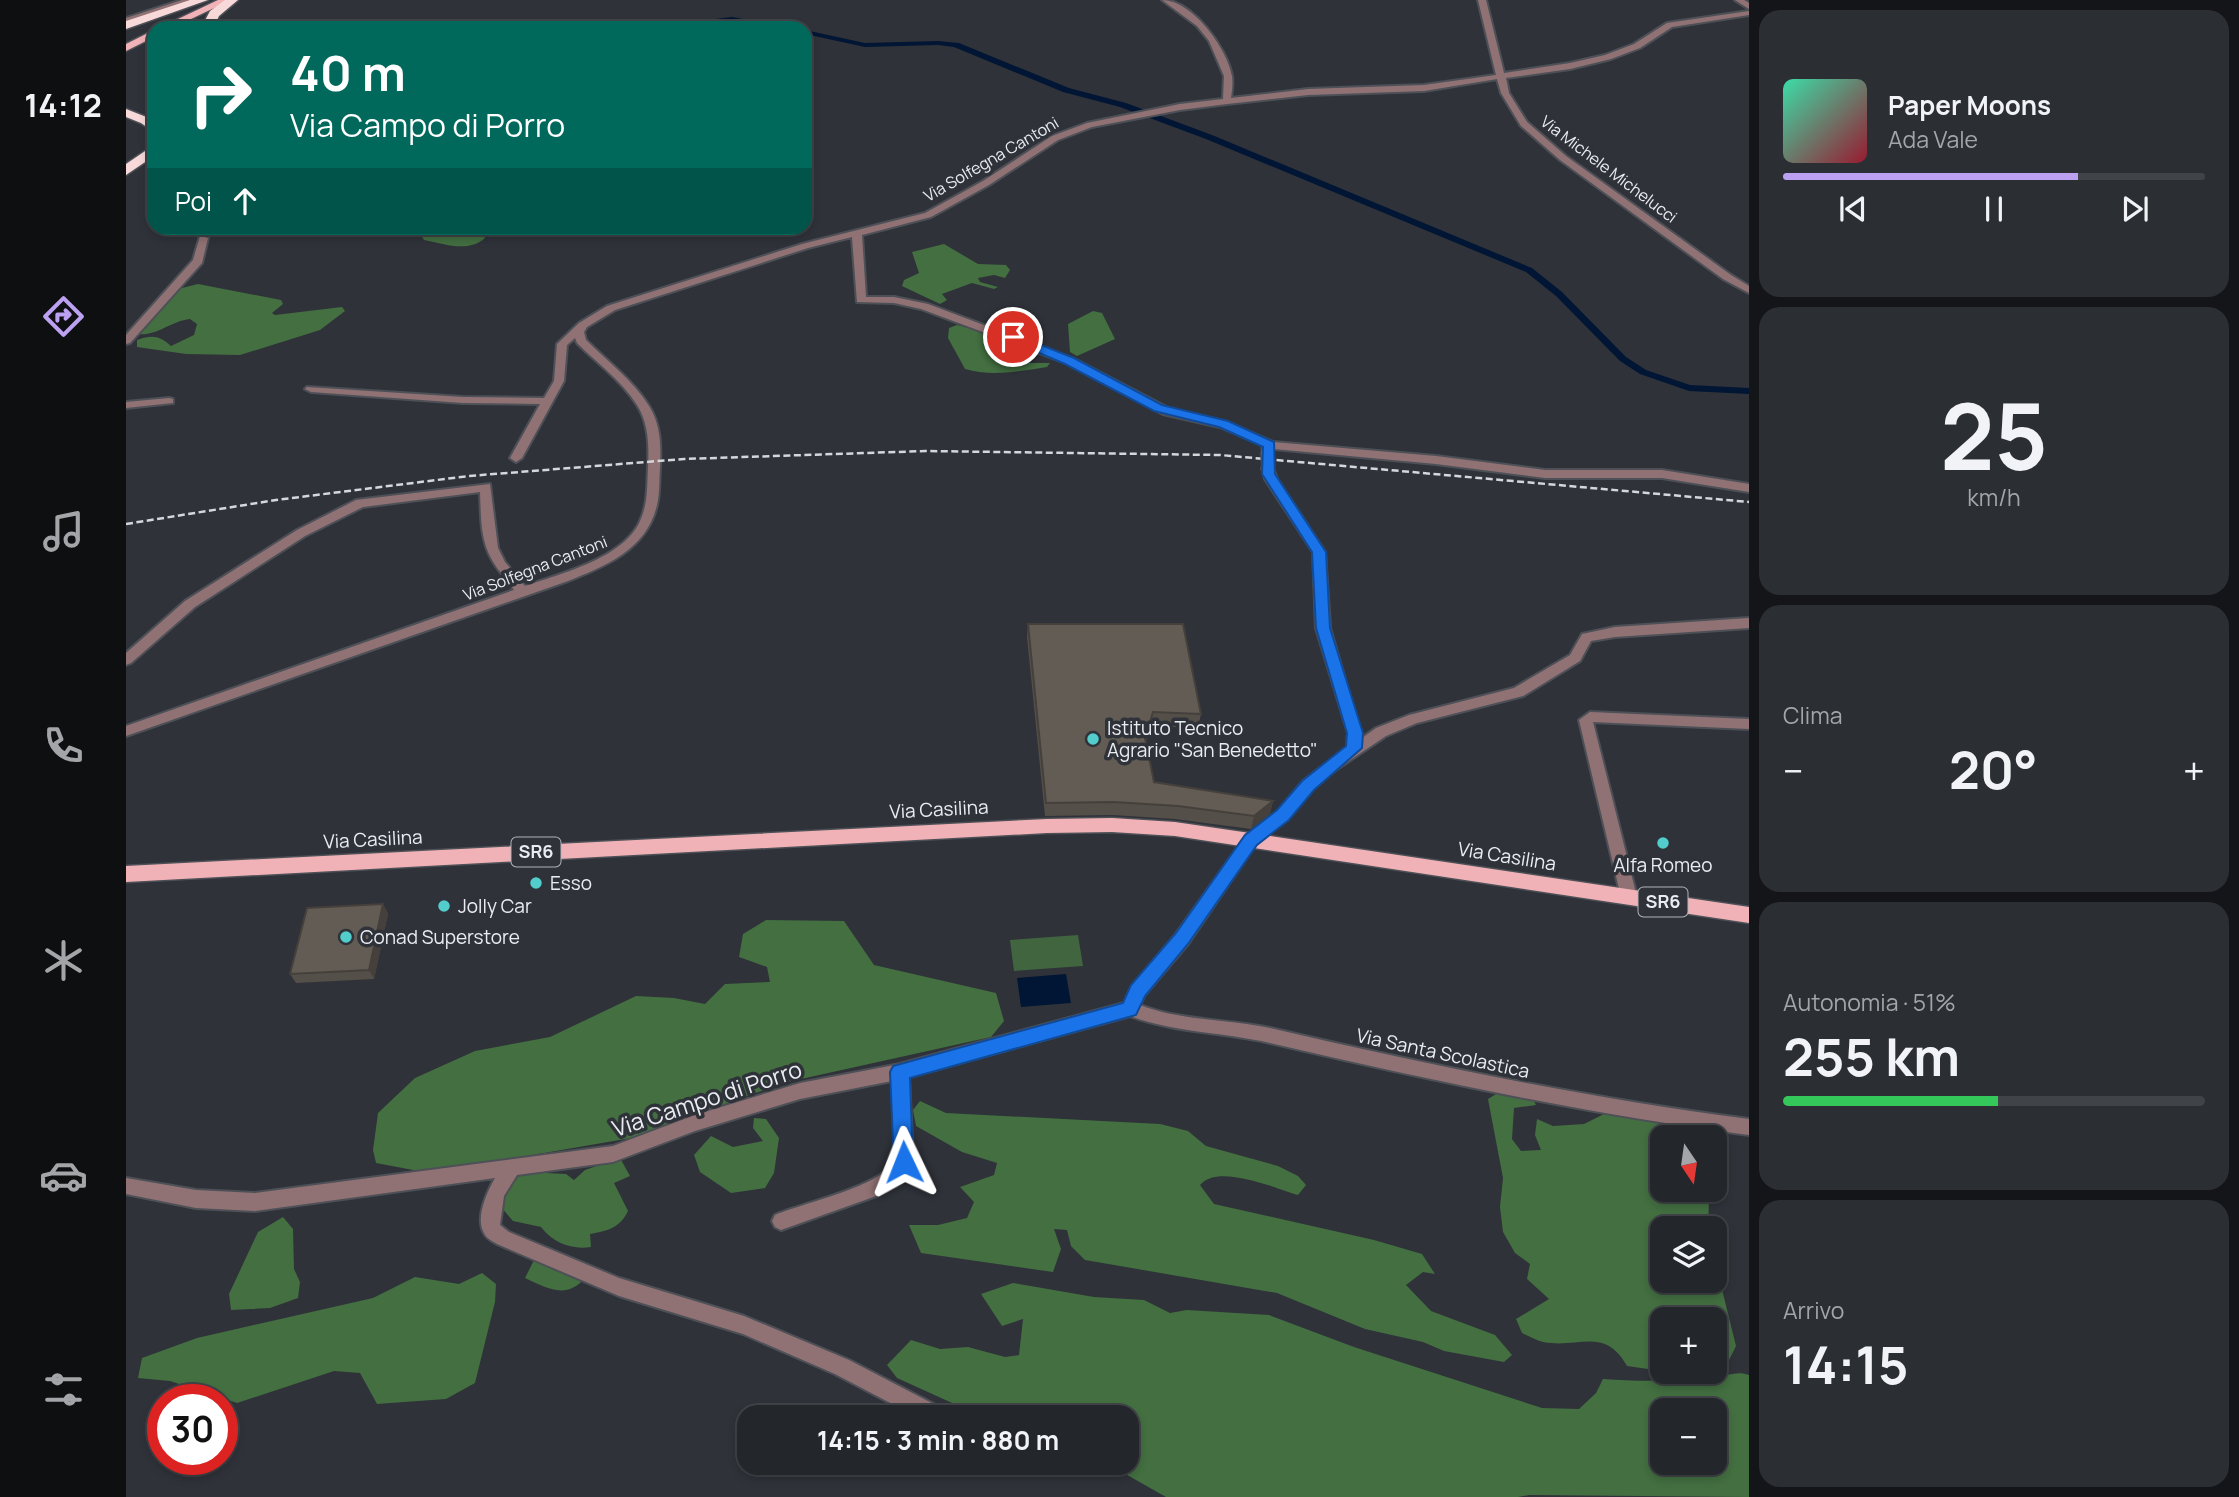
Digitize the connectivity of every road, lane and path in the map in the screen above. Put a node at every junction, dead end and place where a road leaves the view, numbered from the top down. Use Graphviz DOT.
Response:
graph roads {
  1 [pos="190,0"];
  2 [pos="202,0"];
  3 [pos="226,0"];
  4 [pos="232,0"];
  5 [pos="1166,0"];
  6 [pos="1482,0"];
  7 [pos="1740,0"];
  8 [pos="1749,7"];
  9 [pos="1749,13"];
  10 [pos="180,21"];
  11 [pos="211,21"];
  12 [pos="126,23"];
  13 [pos="147,37"];
  14 [pos="126,48"];
  15 [pos="1500,76"];
  16 [pos="1227,101"];
  17 [pos="126,113"];
  18 [pos="147,121"];
  19 [pos="147,155"];
  20 [pos="126,171"];
  21 [pos="857,232"];
  22 [pos="203,238"];
  23 [pos="1749,290"];
  24 [pos="583,325"];
  25 [pos="126,341"];
  26 [pos="584,345"];
  27 [pos="561,350"];
  28 [pos="311,389"];
  29 [pos="169,401"];
  30 [pos="548,401"];
  31 [pos="126,405"];
  32 [pos="1268,448"];
  33 [pos="516,458"];
  34 [pos="1749,488"];
  35 [pos="522,592"];
  36 [pos="1749,623"];
  37 [pos="126,660"];
  38 [pos="1749,724"];
  39 [pos="126,731"];
  40 [pos="1354,748"];
  41 [pos="1251,840"];
  42 [pos="126,874"];
  43 [pos="1629,897"];
  44 [pos="1749,915"];
  45 [pos="1130,1009"];
  46 [pos="900,1072"];
  47 [pos="1749,1127"];
  48 [pos="512,1168"];
  49 [pos="126,1186"];
  50 [pos="781,1221"];
  51 [pos="915,1405"];
  1 -- 12 [label="street"];
  2 -- 12 [label="highway"];
  3 -- 10 [label="main road"];
  4 -- 11 [label="highway"];
  5 -- 16 [label="street"];
  6 -- 15 [label="street, Via Michele Michelucci"];
  7 -- 8 [label="street"];
  9 -- 15 [label="street, Via Solfegna Cantoni"];
  13 -- 14 [label="main road"];
  15 -- 16 [label="street, Via Solfegna Cantoni"];
  15 -- 23 [label="street, Via Michele Michelucci"];
  16 -- 21 [label="street, Via Solfegna Cantoni"];
  17 -- 18 [label="highway"];
  19 -- 20 [label="highway"];
  21 -- 24 [label="street, Via Solfegna Cantoni"];
  21 -- 32 [label="street"];
  22 -- 25 [label="street"];
  24 -- 26 [label="street"];
  24 -- 27 [label="street, Via Solfegna Cantoni"];
  26 -- 27 [label="street"];
  26 -- 35 [label="street, Via Solfegna Cantoni"];
  27 -- 30 [label="street"];
  28 -- 30 [label="street"];
  29 -- 31 [label="street"];
  30 -- 33 [label="street"];
  32 -- 34 [label="street"];
  32 -- 40 [label="street, bridge"];
  35 -- 37 [label="street"];
  35 -- 39 [label="street, Via Solfegna Cantoni"];
  36 -- 40 [label="street"];
  38 -- 43 [label="street"];
  40 -- 41 [label="street"];
  41 -- 42 [label="main road, Via Casilina / SR6"];
  41 -- 43 [label="main road, Via Casilina / SR6"];
  41 -- 45 [label="street"];
  43 -- 44 [label="main road, Via Casilina / SR6"];
  45 -- 46 [label="street, Via Campo di Porro"];
  45 -- 47 [label="street, Via Santa Scolastica"];
  46 -- 48 [label="street, Via Campo di Porro"];
  46 -- 50 [label="street"];
  48 -- 49 [label="street, Via Campo di Porro"];
  48 -- 51 [label="street"];
}
